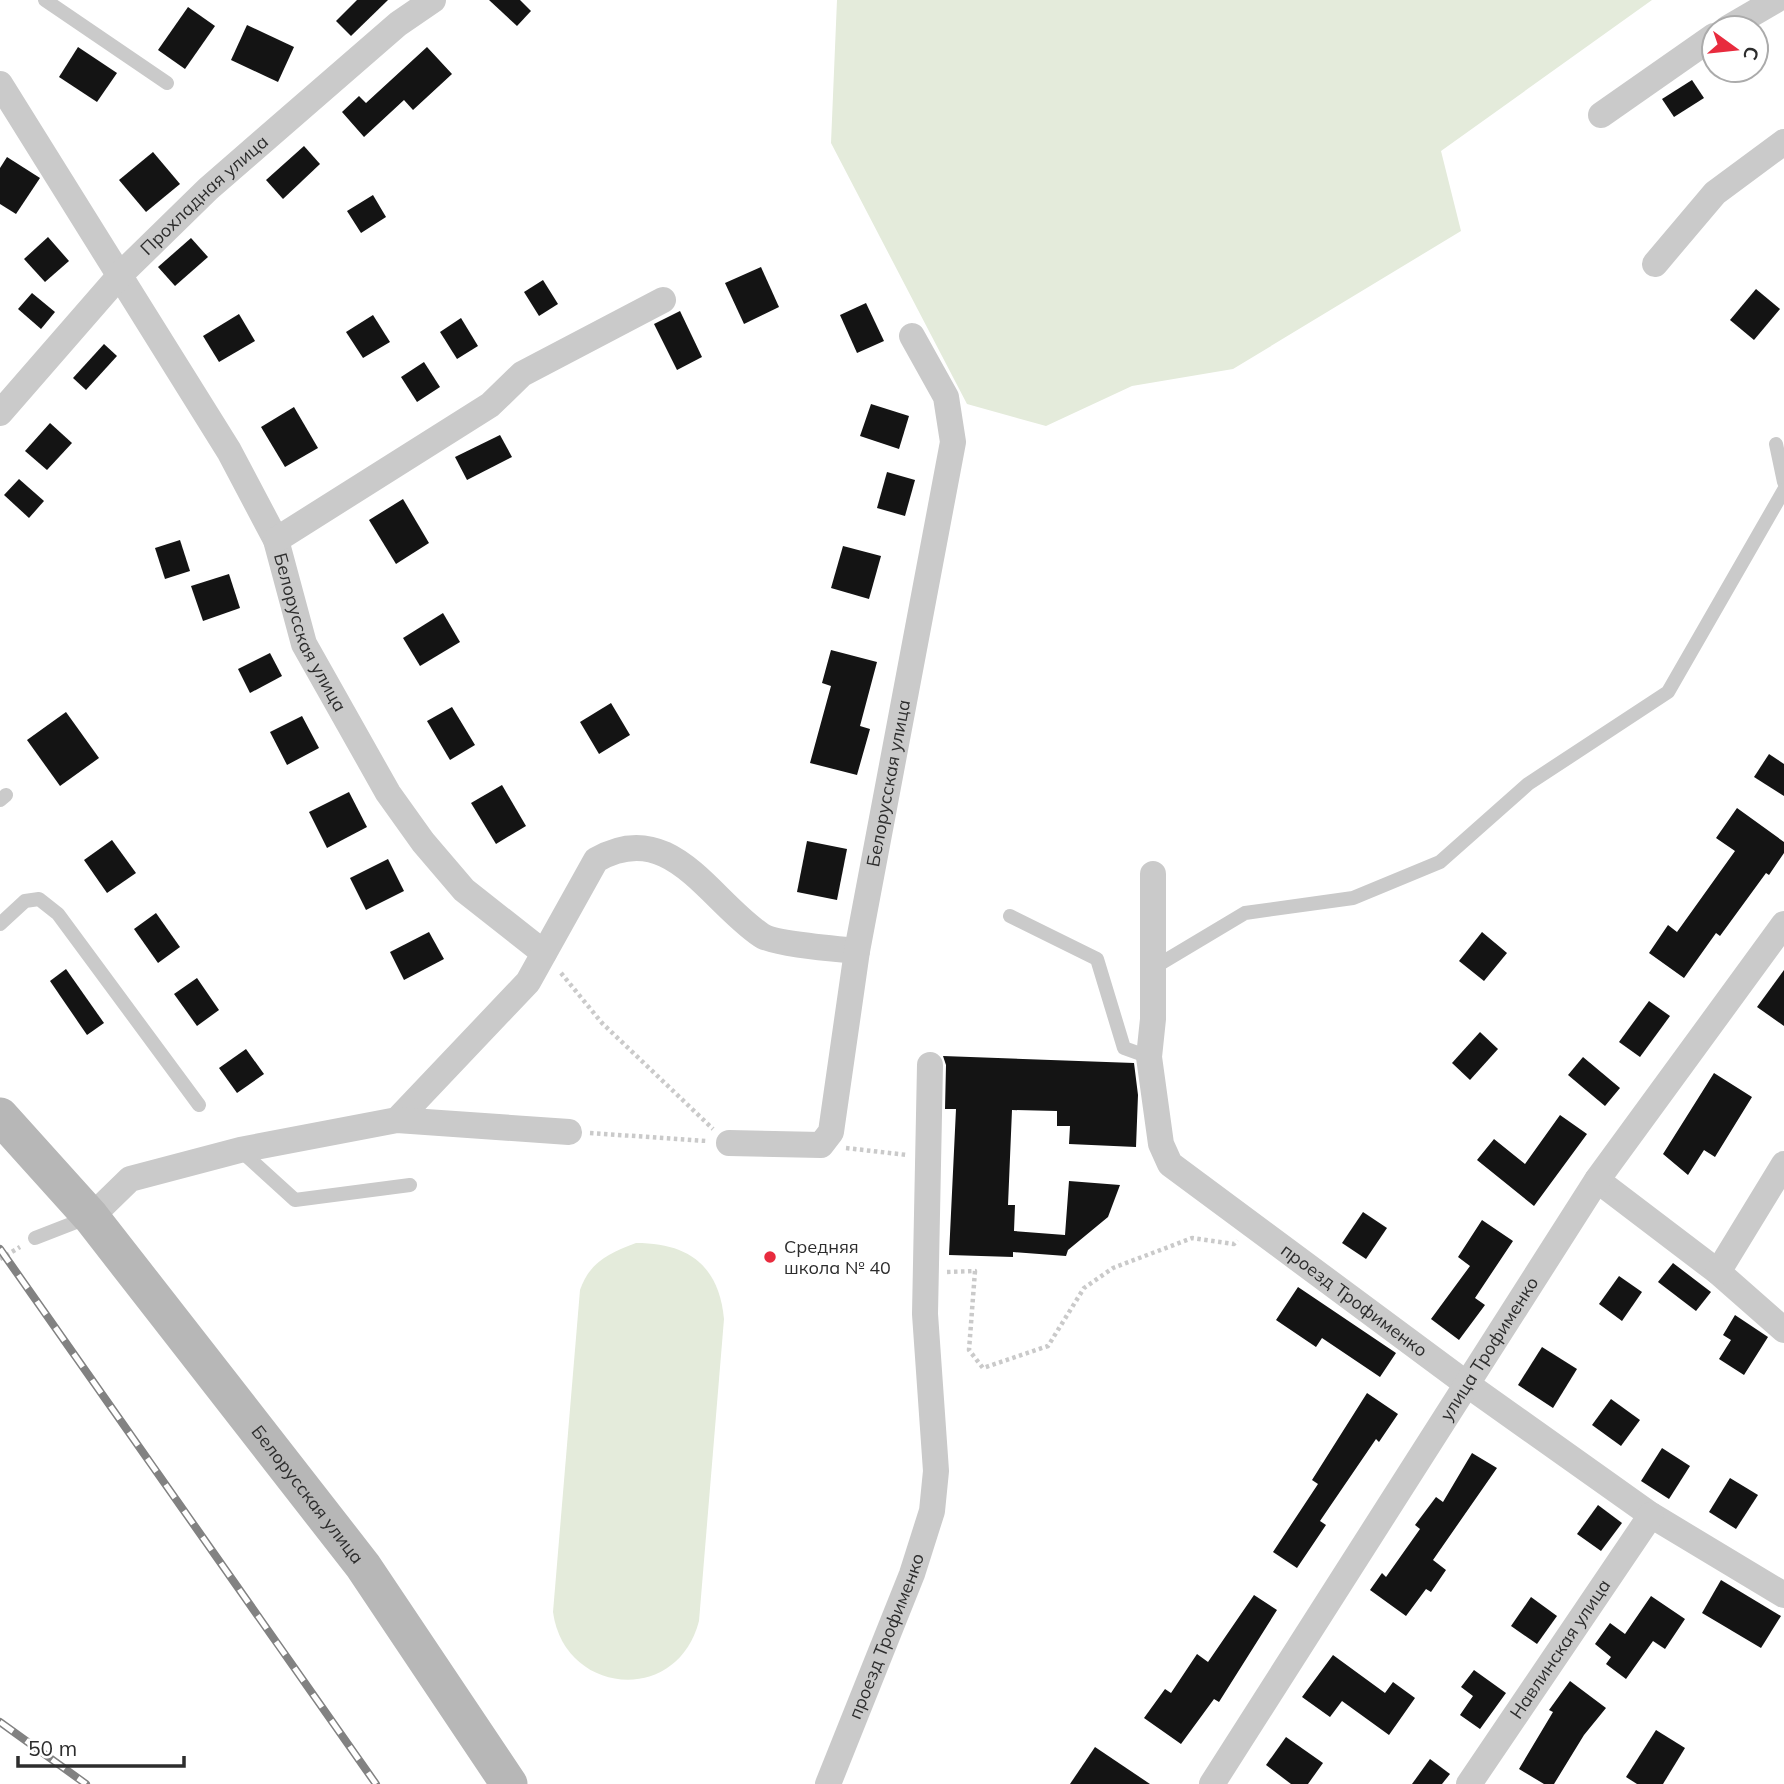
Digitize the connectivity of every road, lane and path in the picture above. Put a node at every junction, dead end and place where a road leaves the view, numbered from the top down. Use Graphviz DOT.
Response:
graph roads {
  1 [pos="45,0"];
  2 [pos="433,0"];
  3 [pos="1776,0"];
  4 [pos="1752,14"];
  5 [pos="1700,46"];
  6 [pos="167,83"];
  7 [pos="0,84"];
  8 [pos="1601,115"];
  9 [pos="1784,142"];
  10 [pos="1654,264"];
  11 [pos="121,274"];
  12 [pos="663,300"];
  13 [pos="912,335"];
  14 [pos="0,413"];
  15 [pos="1776,444"];
  16 [pos="1784,482"];
  17 [pos="1784,490"];
  18 [pos="276,540"];
  19 [pos="1153,874"];
  20 [pos="1010,916"];
  21 [pos="0,924"];
  22 [pos="1784,924"];
  23 [pos="857,951"];
  24 [pos="544,953"];
  25 [pos="1153,968"];
  26 [pos="1149,1057"];
  27 [pos="930,1065"];
  28 [pos="198,1105"];
  29 [pos="0,1115"];
  30 [pos="397,1120"];
  31 [pos="569,1132"];
  32 [pos="729,1143"];
  33 [pos="821,1145"];
  34 [pos="240,1150"];
  35 [pos="928,1157"];
  36 [pos="1784,1164"];
  37 [pos="1597,1180"];
  38 [pos="410,1185"];
  39 [pos="91,1216"];
  40 [pos="1251,1222"];
  41 [pos="35,1238"];
  42 [pos="0,1259"];
  43 [pos="925,1272"];
  44 [pos="1718,1272"];
  45 [pos="1784,1331"];
  46 [pos="1468,1385"];
  47 [pos="1651,1516"];
  48 [pos="1784,1595"];
  49 [pos="509,1784"];
  50 [pos="828,1784"];
  51 [pos="1212,1784"];
  52 [pos="1469,1784"];
  1 -- 6 [label="lane"];
  2 -- 11 [label="street, Прохладная улица"];
  3 -- 4 [label="street"];
  5 -- 8 [label="street"];
  7 -- 11 [label="street, Белорусская улица"];
  9 -- 10 [label="street"];
  11 -- 14 [label="street, Прохладная улица"];
  11 -- 18 [label="street, Белорусская улица"];
  12 -- 18 [label="street"];
  13 -- 23 [label="street, Белорусская улица"];
  15 -- 16 [label="lane"];
  17 -- 25 [label="lane"];
  18 -- 24 [label="street, Белорусская улица"];
  19 -- 25 [label="street, проезд Трофименко"];
  20 -- 26 [label="lane"];
  21 -- 28 [label="lane"];
  22 -- 37 [label="street, улица Трофименко"];
  23 -- 24 [label="street"];
  23 -- 33 [label="street, Белорусская улица"];
  24 -- 30 [label="street"];
  24 -- 32 [label="path"];
  25 -- 26 [label="street, проезд Трофименко"];
  26 -- 40 [label="street, проезд Трофименко"];
  27 -- 35 [label="street, проезд Трофименко"];
  29 -- 39 [label="main road, Белорусская улица"];
  30 -- 31 [label="street"];
  30 -- 34 [label="street"];
  31 -- 32 [label="path"];
  32 -- 33 [label="street"];
  33 -- 35 [label="path"];
  34 -- 38 [label="lane"];
  34 -- 39 [label="street"];
  35 -- 43 [label="street, проезд Трофименко"];
  36 -- 44 [label="street"];
  37 -- 44 [label="street"];
  37 -- 46 [label="street, улица Трофименко"];
  39 -- 41 [label="lane"];
  39 -- 49 [label="main road, Белорусская улица"];
  40 -- 43 [label="path"];
  40 -- 46 [label="street, проезд Трофименко"];
  41 -- 42 [label="path"];
  43 -- 50 [label="street, проезд Трофименко"];
  44 -- 45 [label="street"];
  46 -- 47 [label="street, проезд Трофименко"];
  46 -- 51 [label="street, улица Трофименко"];
  47 -- 48 [label="street, проезд Трофименко"];
  47 -- 52 [label="street, Навлинская улица"];
}
